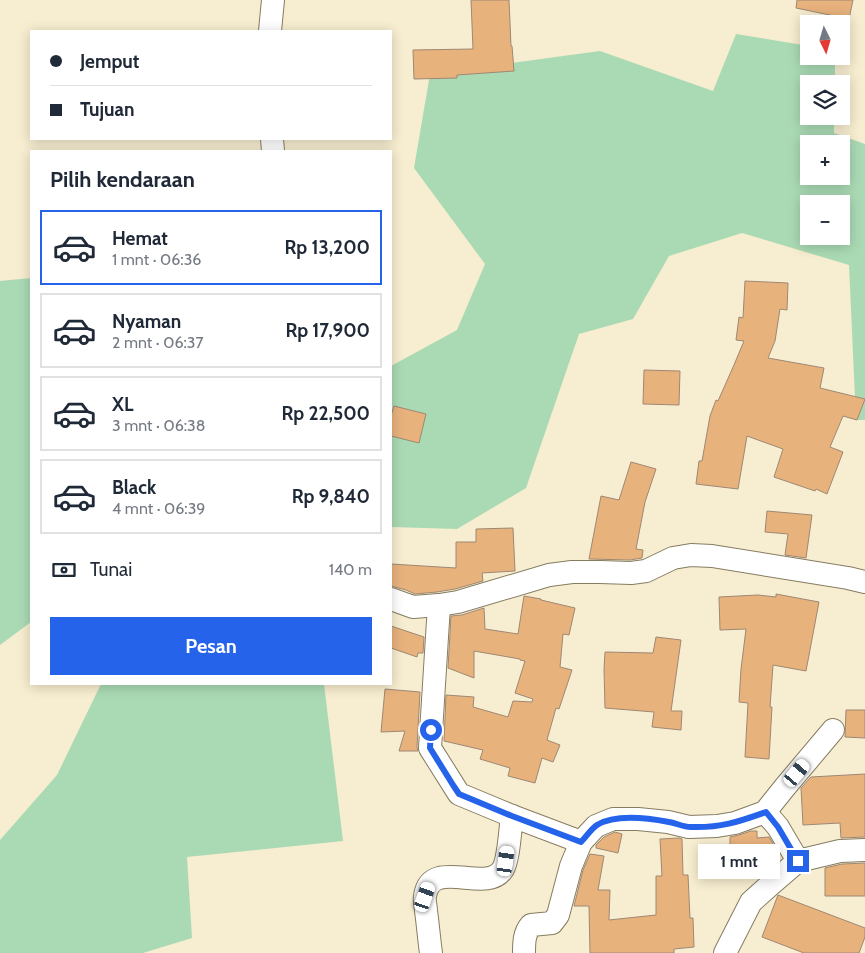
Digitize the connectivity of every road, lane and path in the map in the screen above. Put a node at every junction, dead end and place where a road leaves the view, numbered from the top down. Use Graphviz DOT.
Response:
graph roads {
  1 [pos="273,0"];
  2 [pos="270,30"];
  3 [pos="865,582"];
  4 [pos="392,599"];
  5 [pos="439,605"];
  6 [pos="833,730"];
  7 [pos="766,812"];
  8 [pos="512,816"];
  9 [pos="581,842"];
  10 [pos="865,850"];
  11 [pos="798,861"];
  12 [pos="431,953"];
  13 [pos="524,953"];
  14 [pos="725,953"];
  1 -- 2 [label="street"];
  3 -- 5 [label="street"];
  4 -- 5 [label="street"];
  5 -- 8 [label="street"];
  6 -- 7 [label="street"];
  7 -- 9 [label="street"];
  7 -- 11 [label="street"];
  8 -- 9 [label="street"];
  8 -- 12 [label="street"];
  9 -- 13 [label="street"];
  10 -- 11 [label="street"];
  11 -- 14 [label="street"];
}
